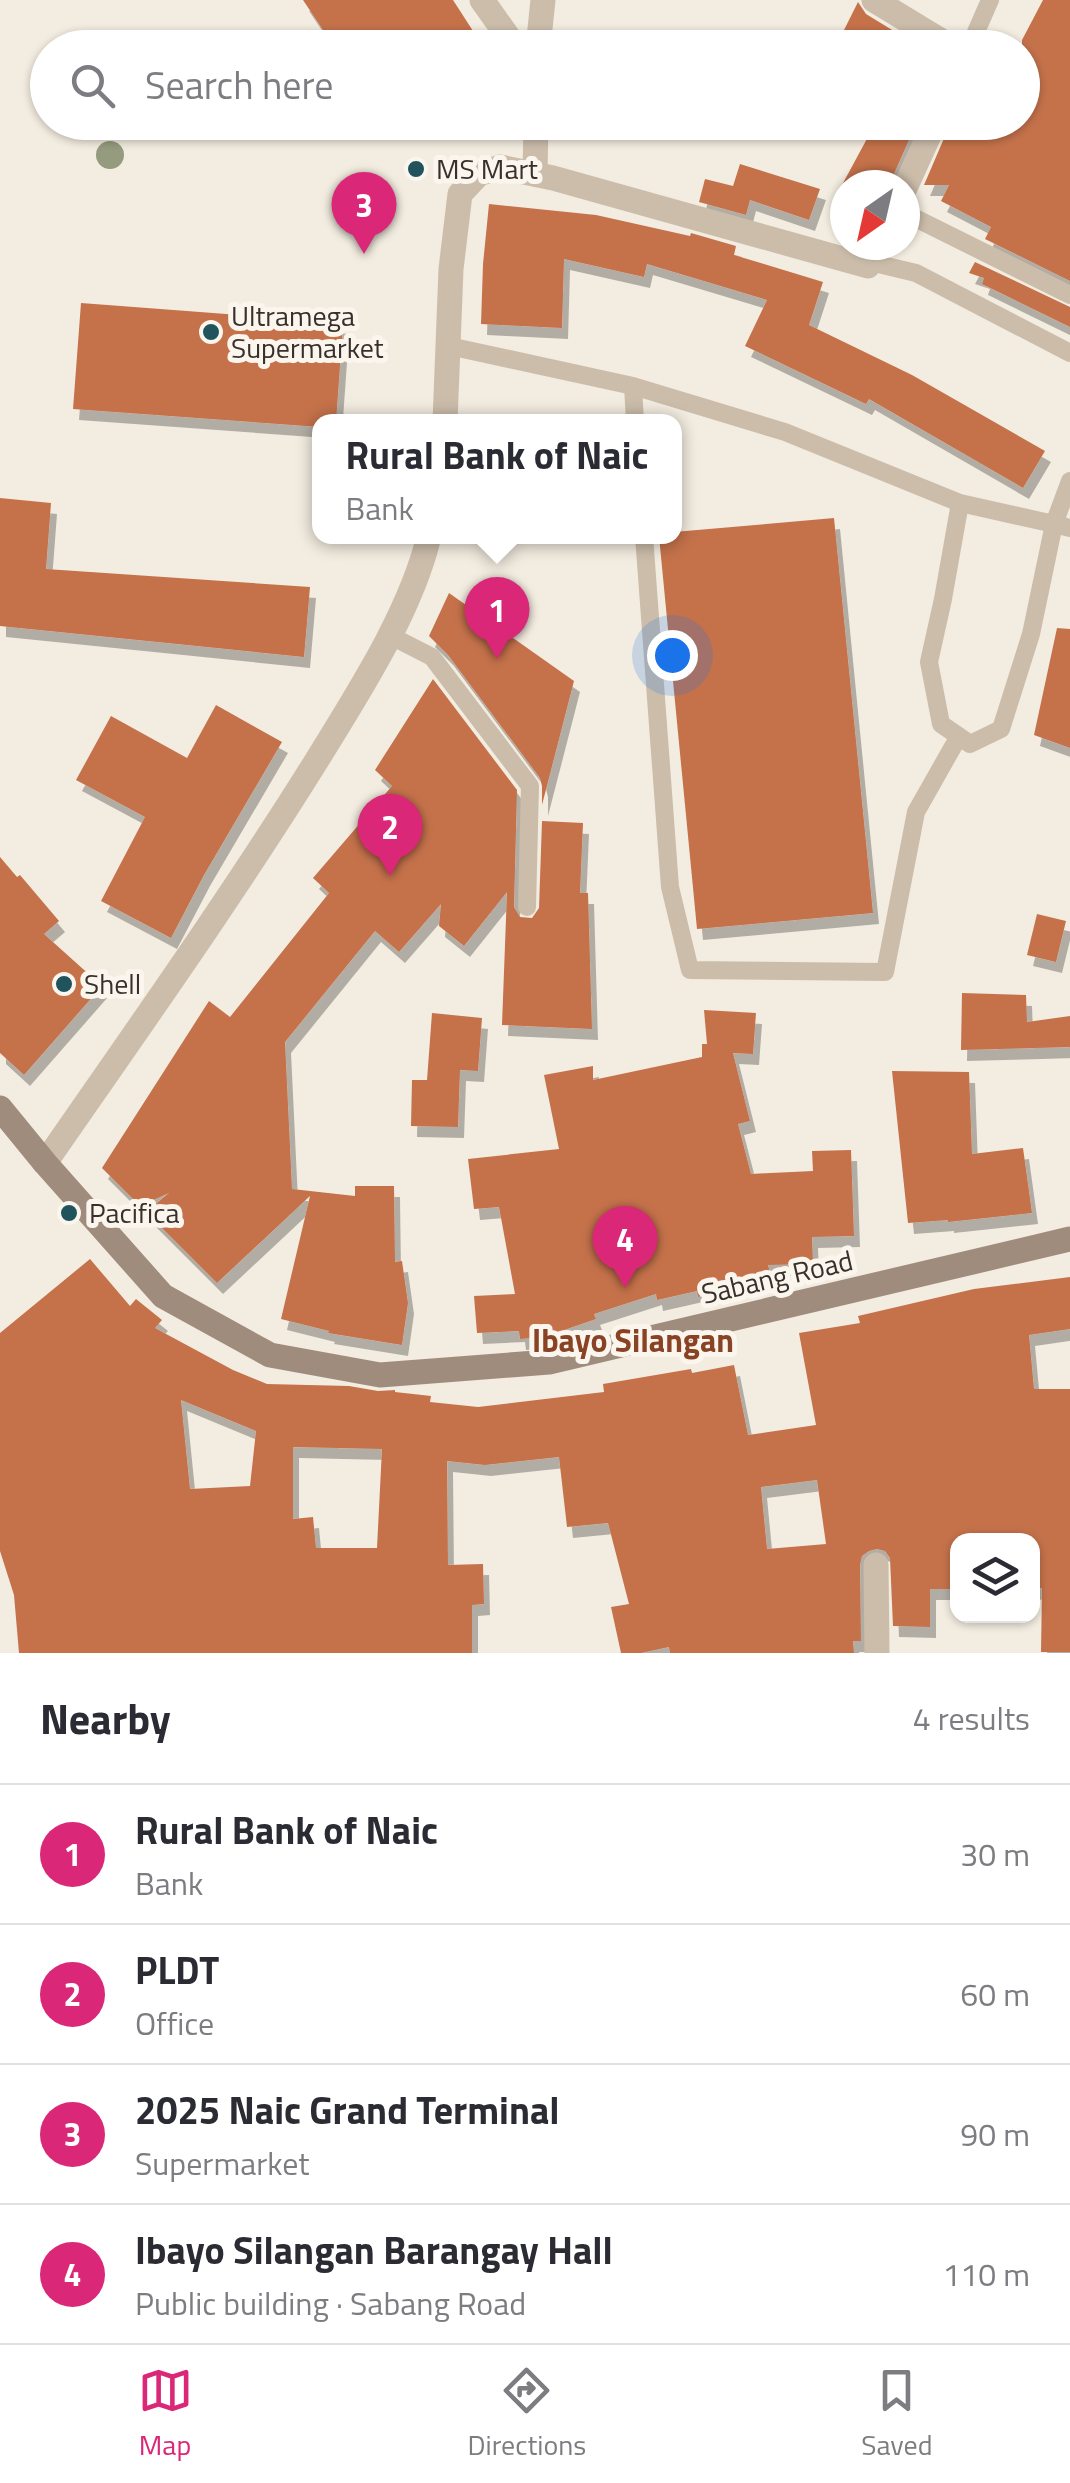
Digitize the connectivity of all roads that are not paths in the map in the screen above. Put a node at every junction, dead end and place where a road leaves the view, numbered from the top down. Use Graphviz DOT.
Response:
graph roads {
  1 [pos="482,0"];
  2 [pos="544,0"];
  3 [pos="874,0"];
  4 [pos="990,0"];
  5 [pos="503,30"];
  6 [pos="540,30"];
  7 [pos="923,30"];
  8 [pos="977,30"];
  9 [pos="536,140"];
  10 [pos="927,140"];
  11 [pos="913,170"];
  12 [pos="535,174"];
  13 [pos="920,220"];
  14 [pos="830,256"];
  15 [pos="846,260"];
  16 [pos="871,260"];
  17 [pos="889,260"];
  18 [pos="1070,294"];
  19 [pos="449,346"];
  20 [pos="1070,354"];
  21 [pos="633,386"];
  22 [pos="446,414"];
  23 [pos="635,414"];
  24 [pos="1070,481"];
  25 [pos="960,502"];
  26 [pos="1062,526"];
  27 [pos="427,544"];
  28 [pos="645,544"];
  29 [pos="388,635"];
  30 [pos="959,736"];
  31 [pos="527,907"];
  32 [pos="0,1108"];
  33 [pos="45,1163"];
  34 [pos="1070,1238"];
  35 [pos="876,1565"];
  36 [pos="877,1653"];
  1 -- 5 [label="street"];
  2 -- 6 [label="street"];
  3 -- 7 [label="street"];
  4 -- 8 [label="lane"];
  9 -- 12 [label="street"];
  10 -- 11 [label="street"];
  12 -- 14 [label="street"];
  12 -- 19 [label="street"];
  13 -- 18 [label="lane"];
  15 -- 16 [label="street"];
  17 -- 20 [label="lane"];
  19 -- 21 [label="lane"];
  19 -- 22 [label="street"];
  21 -- 23 [label="lane"];
  21 -- 25 [label="lane"];
  24 -- 26 [label="lane"];
  25 -- 26 [label="lane"];
  25 -- 30 [label="lane"];
  26 -- 30 [label="lane"];
  27 -- 29 [label="street"];
  28 -- 30 [label="lane"];
  29 -- 31 [label="lane"];
  29 -- 33 [label="street"];
  32 -- 33 [label="main road, Sabang Road"];
  33 -- 34 [label="main road, Sabang Road"];
  35 -- 36 [label="street"];
}
